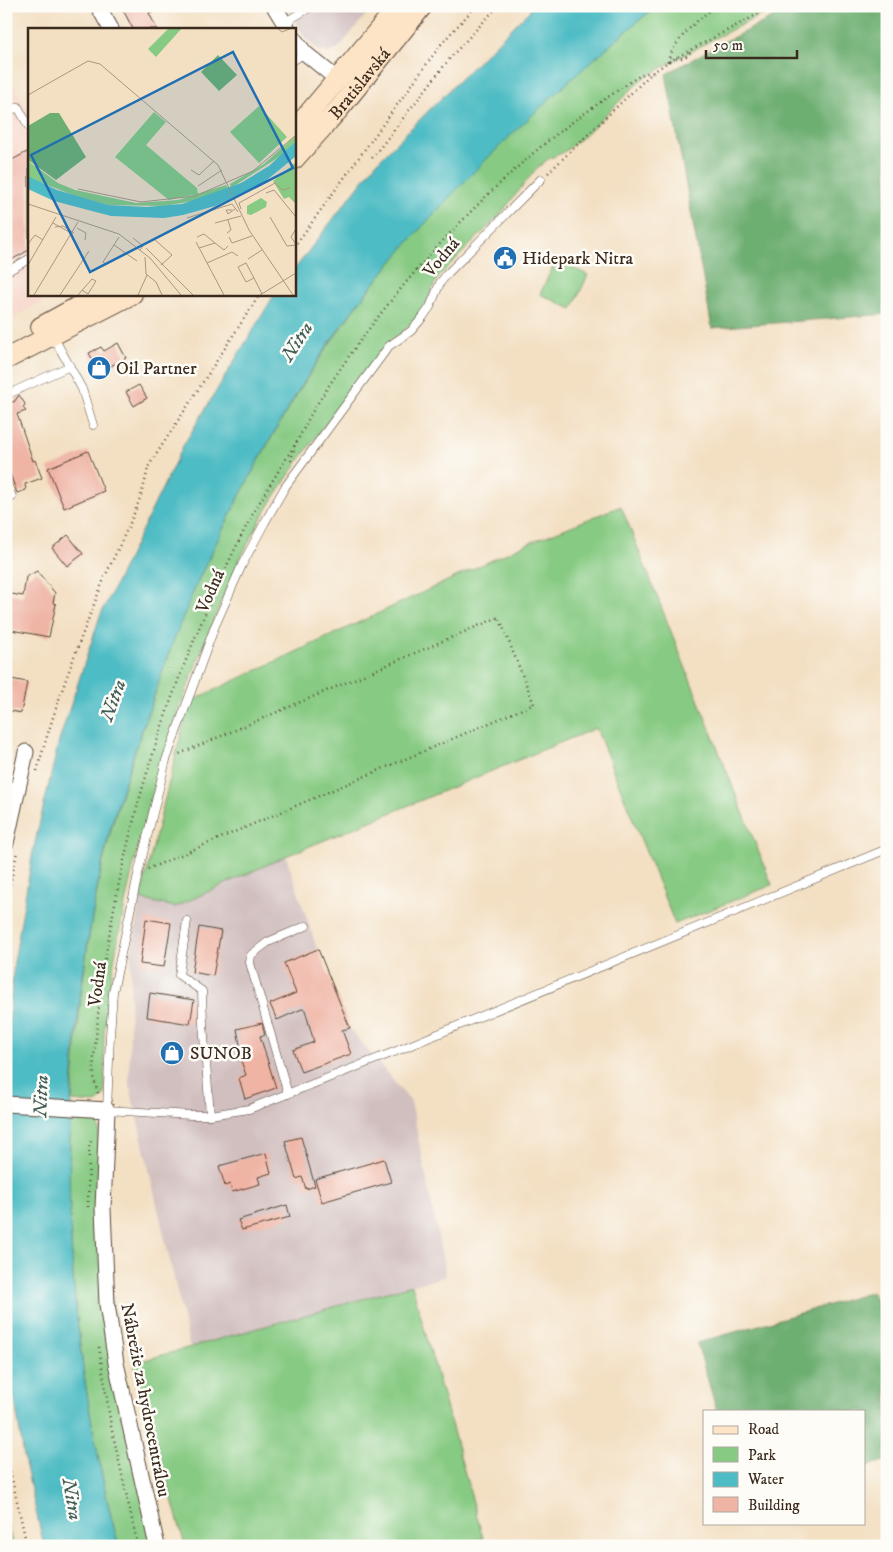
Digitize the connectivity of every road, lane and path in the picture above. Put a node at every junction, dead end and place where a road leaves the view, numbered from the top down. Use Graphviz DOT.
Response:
graph roads {
  1 [pos="98,6"];
  2 [pos="312,6"];
  3 [pos="399,6"];
  4 [pos="422,6"];
  5 [pos="476,6"];
  6 [pos="498,6"];
  7 [pos="716,6"];
  8 [pos="773,6"];
  9 [pos="282,15"];
  10 [pos="110,28"];
  11 [pos="295,42"];
  12 [pos="299,57"];
  13 [pos="668,62"];
  14 [pos="652,73"];
  15 [pos="367,74"];
  16 [pos="338,80"];
  17 [pos="338,110"];
  18 [pos="6,113"];
  19 [pos="28,125"];
  20 [pos="295,129"];
  21 [pos="295,158"];
  22 [pos="372,158"];
  23 [pos="541,179"];
  24 [pos="295,246"];
  25 [pos="28,260"];
  26 [pos="6,272"];
  27 [pos="98,295"];
  28 [pos="130,295"];
  29 [pos="259,295"];
  30 [pos="54,336"];
  31 [pos="6,345"];
  32 [pos="6,359"];
  33 [pos="70,366"];
  34 [pos="6,395"];
  35 [pos="93,425"];
  36 [pos="296,443"];
  37 [pos="6,482"];
  38 [pos="12,497"];
  39 [pos="26,752"];
  40 [pos="166,760"];
  41 [pos="35,778"];
  42 [pos="12,848"];
  43 [pos="887,848"];
  44 [pos="138,874"];
  45 [pos="6,904"];
  46 [pos="187,921"];
  47 [pos="306,926"];
  48 [pos="288,1094"];
  49 [pos="6,1104"];
  50 [pos="108,1110"];
  51 [pos="210,1115"];
  52 [pos="6,1452"];
  53 [pos="27,1546"];
  54 [pos="157,1546"];
  1 -- 10 [label="street"];
  2 -- 9 [label="lane"];
  3 -- 16 [label="main road, Bratislavská"];
  4 -- 15 [label="main road, Bratislavská"];
  5 -- 24 [label="path"];
  6 -- 22 [label="path"];
  7 -- 13 [label="path"];
  8 -- 13 [label="path"];
  11 -- 12 [label="street"];
  12 -- 16 [label="street"];
  13 -- 14 [label="path"];
  14 -- 23 [label="path"];
  14 -- 36 [label="path"];
  15 -- 16 [label="main road"];
  15 -- 17 [label="main road, Bratislavská"];
  16 -- 17 [label="main road"];
  16 -- 20 [label="main road, Bratislavská"];
  17 -- 21 [label="main road, Bratislavská"];
  18 -- 19 [label="lane"];
  23 -- 40 [label="lane, Vodná"];
  25 -- 26 [label="lane"];
  27 -- 31 [label="main road"];
  28 -- 30 [label="main road"];
  29 -- 41 [label="path"];
  30 -- 32 [label="main road"];
  30 -- 33 [label="lane"];
  33 -- 34 [label="lane"];
  33 -- 35 [label="lane"];
  37 -- 38 [label="lane"];
  39 -- 42 [label="street"];
  40 -- 44 [label="lane, Vodná"];
  40 -- 44 [label="path"];
  42 -- 45 [label="path"];
  43 -- 48 [label="lane"];
  44 -- 50 [label="lane, Vodná"];
  46 -- 51 [label="lane"];
  47 -- 48 [label="lane"];
  48 -- 51 [label="lane"];
  49 -- 50 [label="street"];
  50 -- 51 [label="lane"];
  50 -- 54 [label="street, Nábrežie za hydrocentrálou"];
  52 -- 53 [label="path"];
}
